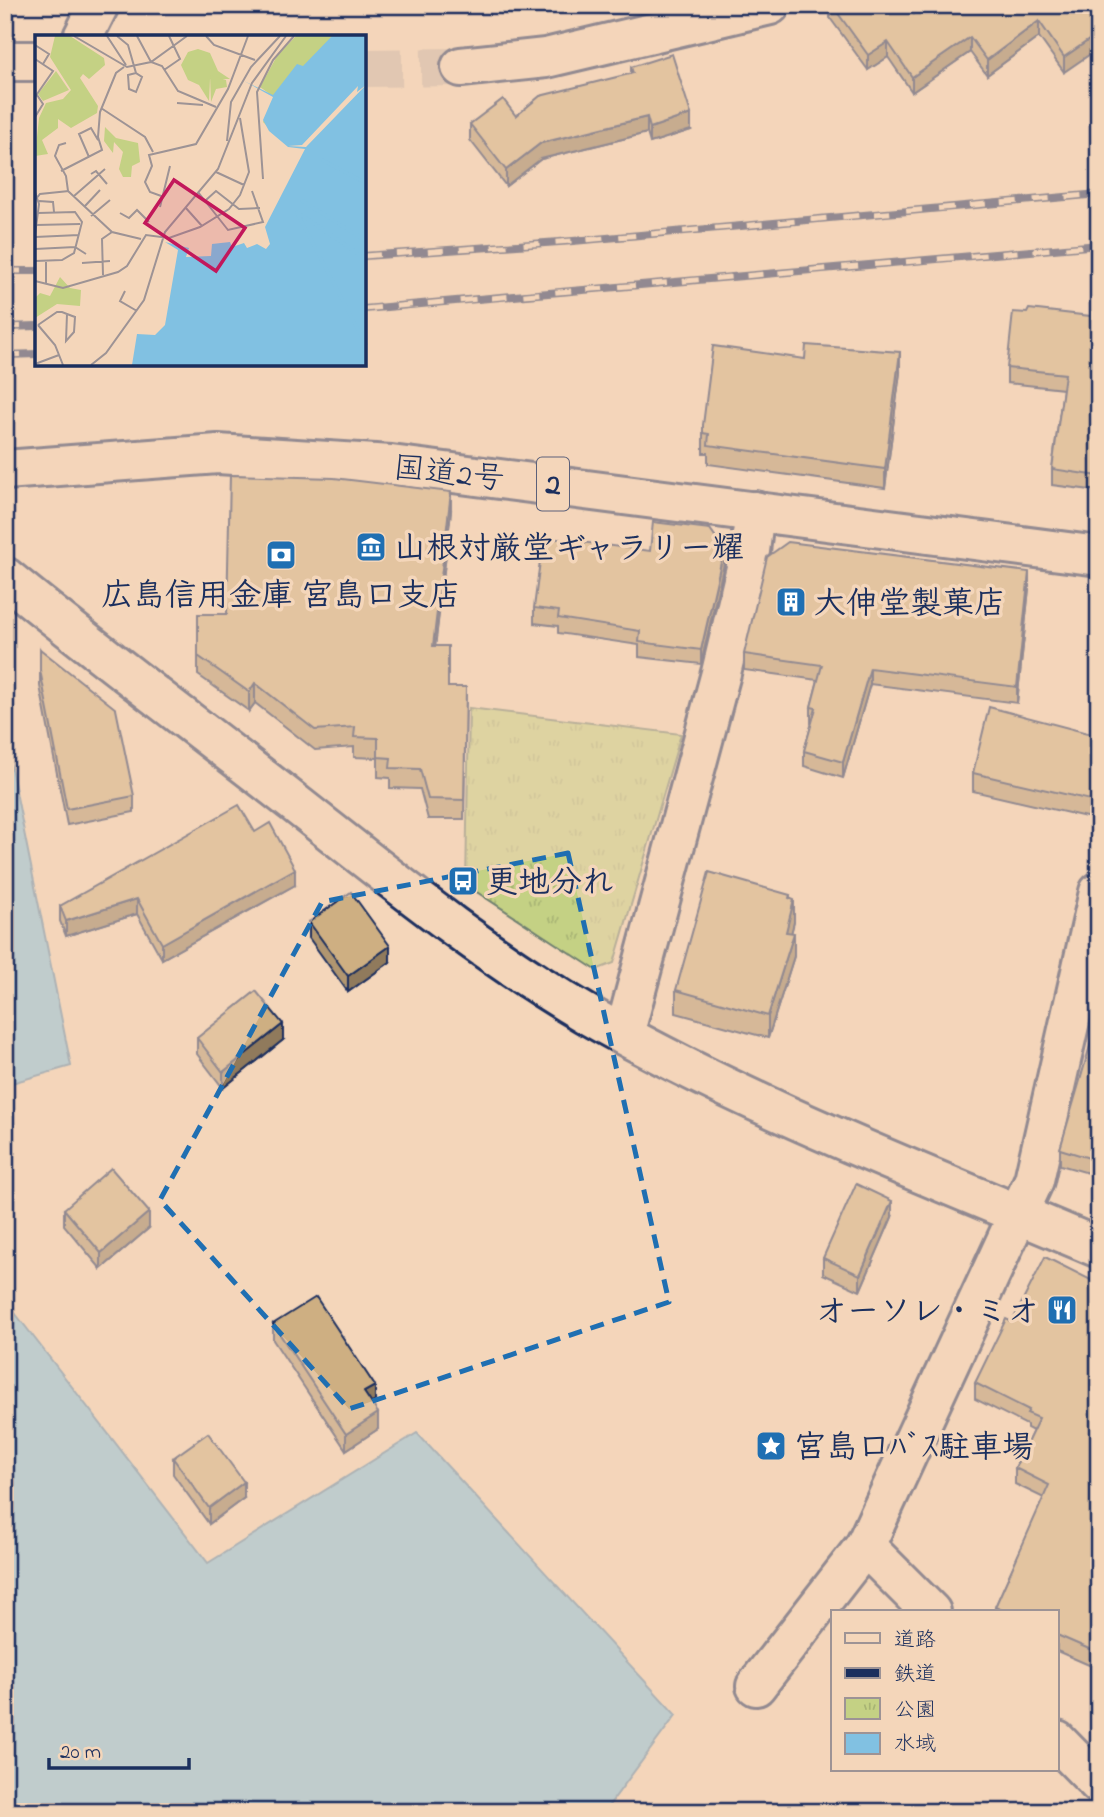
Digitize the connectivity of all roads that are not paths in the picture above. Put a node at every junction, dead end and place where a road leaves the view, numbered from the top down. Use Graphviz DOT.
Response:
graph roads {
  1 [pos="99,5"];
  2 [pos="770,5"];
  3 [pos="679,16"];
  4 [pos="84,35"];
  5 [pos="5,61"];
  6 [pos="35,61"];
  7 [pos="461,68"];
  8 [pos="5,470"];
  9 [pos="755,511"];
  10 [pos="1099,555"];
  11 [pos="5,577"];
  12 [pos="1099,892"];
  13 [pos="624,1035"];
  14 [pos="1017,1213"];
  15 [pos="1099,1248"];
  16 [pos="865,1546"];
  17 [pos="929,1610"];
  18 [pos="756,1686"];
  19 [pos="1058,1742"];
  20 [pos="1099,1784"];
  1 -- 4 [label="main road"];
  2 -- 3 [label="main road"];
  3 -- 7 [label="main road"];
  5 -- 6 [label="main road"];
  8 -- 9 [label="main road, 国道2号 / 2"];
  9 -- 10 [label="main road, 国道2号 / 2"];
  9 -- 13 [label="main road"];
  11 -- 13 [label="main road"];
  12 -- 14 [label="main road"];
  13 -- 14 [label="main road"];
  14 -- 15 [label="main road"];
  14 -- 16 [label="main road"];
  16 -- 17 [label="main road"];
  16 -- 18 [label="main road"];
  19 -- 20 [label="main road"];
}
